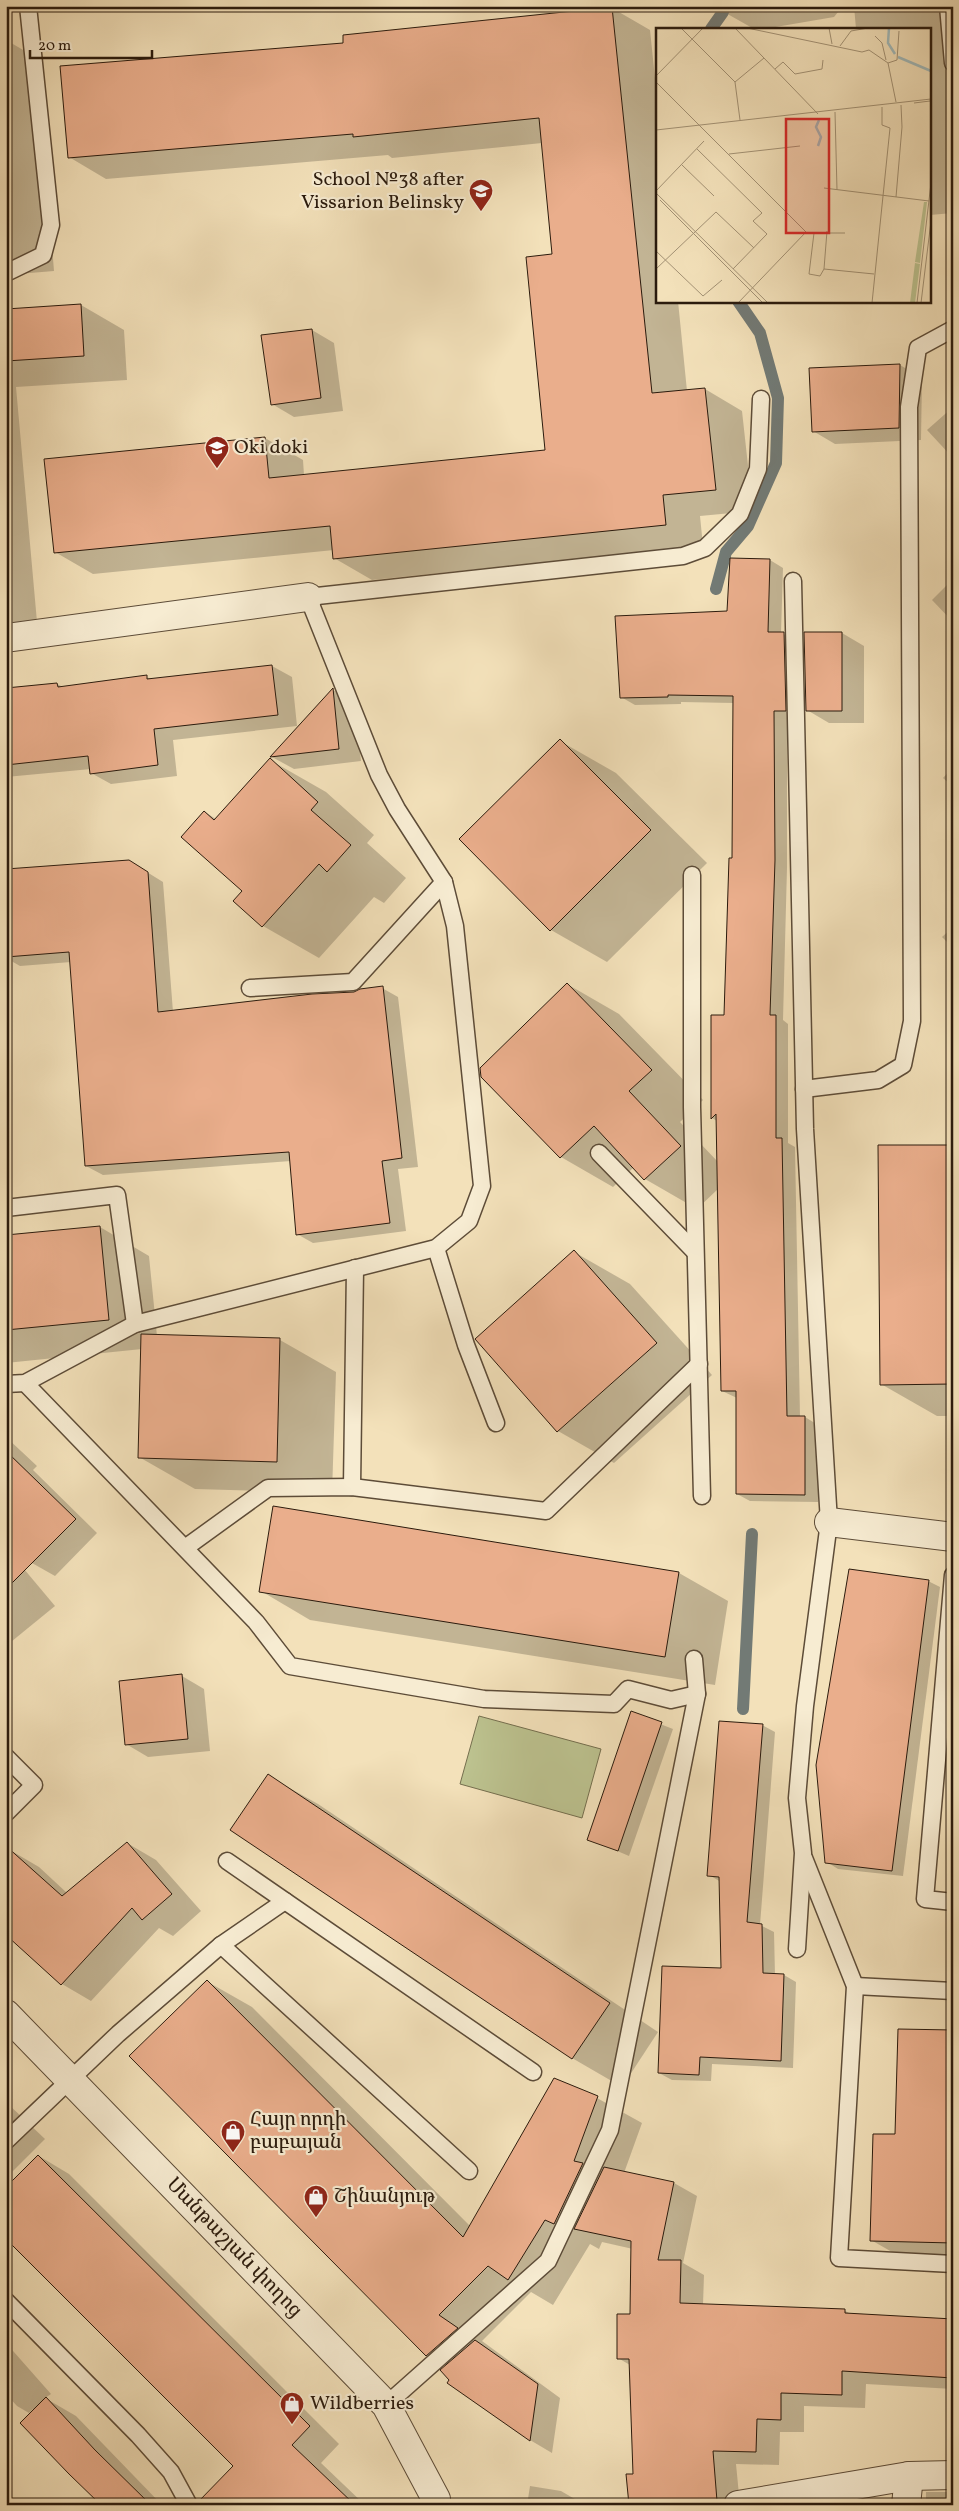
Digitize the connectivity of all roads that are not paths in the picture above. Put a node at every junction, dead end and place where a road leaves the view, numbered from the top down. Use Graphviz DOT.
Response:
graph roads {
  1 [pos="28,6"];
  2 [pos="948,6"];
  3 [pos="953,63"];
  4 [pos="6,273"];
  5 [pos="953,328"];
  6 [pos="761,399"];
  7 [pos="793,581"];
  8 [pos="308,598"];
  9 [pos="6,638"];
  10 [pos="692,875"];
  11 [pos="444,882"];
  12 [pos="250,988"];
  13 [pos="804,1088"];
  14 [pos="599,1153"];
  15 [pos="6,1208"];
  16 [pos="436,1248"];
  17 [pos="696,1252"];
  18 [pos="355,1268"];
  19 [pos="135,1324"];
  20 [pos="699,1364"];
  21 [pos="26,1382"];
  22 [pos="6,1384"];
  23 [pos="496,1423"];
  24 [pos="352,1487"];
  25 [pos="702,1496"];
  26 [pos="829,1522"];
  27 [pos="953,1537"];
  28 [pos="185,1548"];
  29 [pos="953,1575"];
  30 [pos="694,1659"];
  31 [pos="696,1694"];
  32 [pos="6,1757"];
  33 [pos="6,1813"];
  34 [pos="803,1853"];
  35 [pos="227,1861"];
  36 [pos="285,1901"];
  37 [pos="953,1902"];
  38 [pos="222,1945"];
  39 [pos="797,1949"];
  40 [pos="854,1986"];
  41 [pos="953,1991"];
  42 [pos="6,2014"];
  43 [pos="533,2072"];
  44 [pos="69,2079"];
  45 [pos="6,2141"];
  46 [pos="469,2171"];
  47 [pos="953,2264"];
  48 [pos="6,2301"];
  49 [pos="386,2405"];
  50 [pos="953,2475"];
  51 [pos="909,2476"];
  52 [pos="435,2502"];
  53 [pos="189,2505"];
  54 [pos="738,2505"];
  55 [pos="906,2505"];
  1 -- 4 [label="lane"];
  2 -- 3 [label="lane"];
  5 -- 13 [label="lane"];
  6 -- 8 [label="lane"];
  7 -- 13 [label="lane"];
  8 -- 9 [label="street"];
  8 -- 11 [label="lane"];
  10 -- 17 [label="lane"];
  11 -- 12 [label="lane"];
  11 -- 16 [label="lane"];
  13 -- 26 [label="lane"];
  14 -- 17 [label="lane"];
  15 -- 19 [label="lane"];
  16 -- 18 [label="lane"];
  16 -- 23 [label="lane"];
  17 -- 20 [label="lane"];
  18 -- 19 [label="lane"];
  18 -- 24 [label="lane"];
  19 -- 21 [label="lane"];
  20 -- 24 [label="lane"];
  20 -- 25 [label="lane"];
  21 -- 22 [label="lane"];
  21 -- 28 [label="lane"];
  24 -- 28 [label="lane"];
  26 -- 27 [label="street"];
  26 -- 34 [label="lane"];
  28 -- 31 [label="lane"];
  29 -- 37 [label="lane"];
  30 -- 31 [label="lane"];
  31 -- 49 [label="lane"];
  32 -- 33 [label="lane"];
  34 -- 39 [label="lane"];
  34 -- 40 [label="lane"];
  35 -- 36 [label="lane"];
  36 -- 38 [label="lane"];
  36 -- 43 [label="lane"];
  38 -- 44 [label="lane"];
  38 -- 46 [label="lane"];
  40 -- 41 [label="lane"];
  40 -- 47 [label="lane"];
  42 -- 44 [label="street, Մանթաշյան փողոց"];
  44 -- 45 [label="lane"];
  44 -- 49 [label="street, Մանթաշյան փողոց"];
  48 -- 53 [label="lane"];
  49 -- 52 [label="street, Մանթաշյան փողոց"];
  50 -- 51 [label="street"];
  51 -- 54 [label="street"];
  51 -- 55 [label="street"];
}
